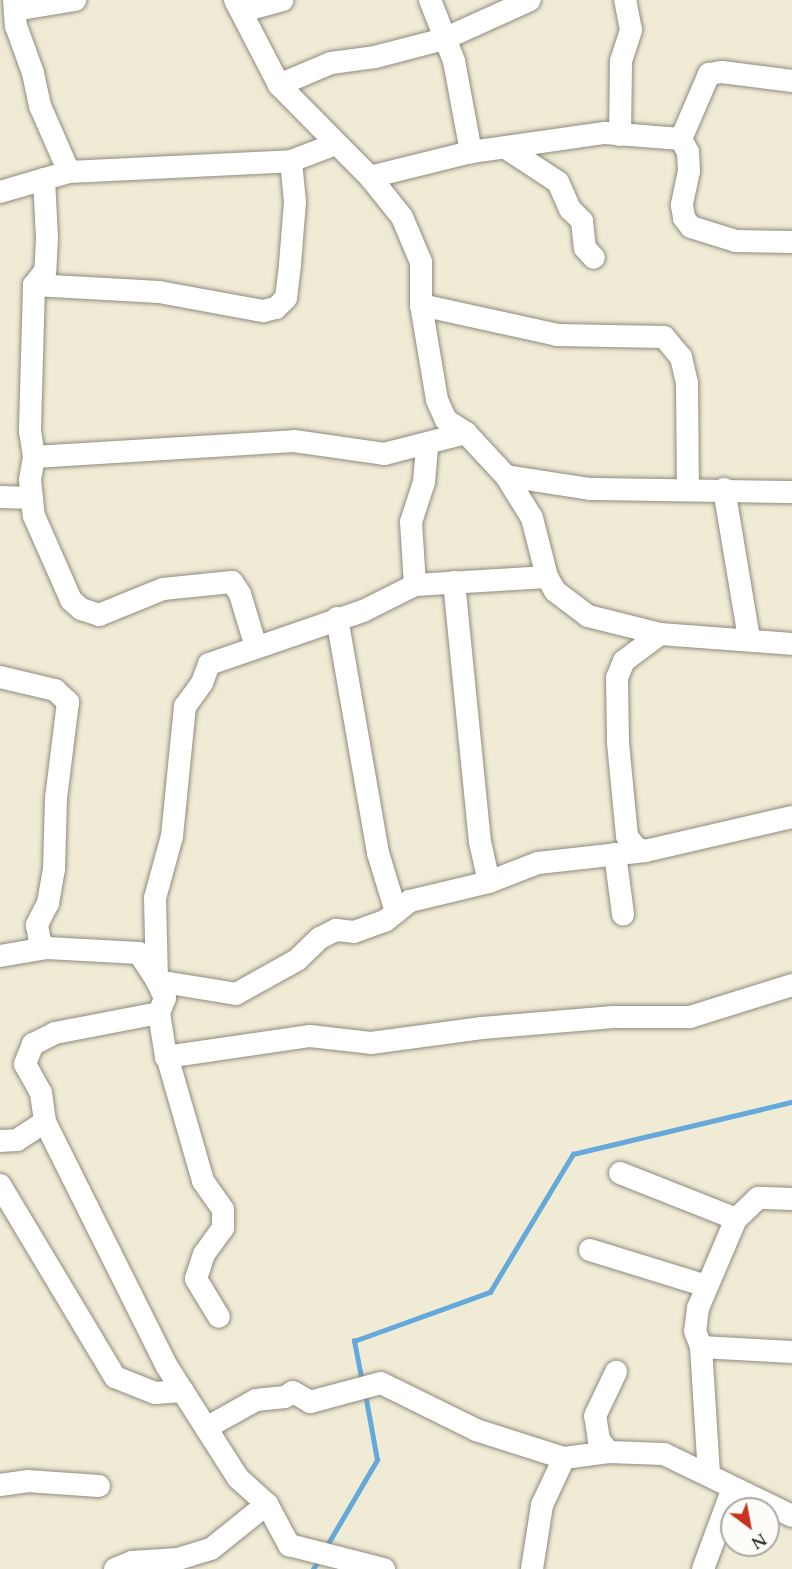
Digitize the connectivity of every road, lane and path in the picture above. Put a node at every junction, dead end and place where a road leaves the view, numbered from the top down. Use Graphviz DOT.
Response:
graph roads {
  1 [pos="75,0"];
  2 [pos="283,0"];
  3 [pos="430,0"];
  4 [pos="530,0"];
  5 [pos="625,0"];
  6 [pos="239,6"];
  7 [pos="11,16"];
  8 [pos="444,39"];
  9 [pos="792,81"];
  10 [pos="279,86"];
  11 [pos="620,135"];
  12 [pos="681,139"];
  13 [pos="336,144"];
  14 [pos="506,148"];
  15 [pos="471,152"];
  16 [pos="291,161"];
  17 [pos="69,172"];
  18 [pos="370,177"];
  19 [pos="44,179"];
  20 [pos="0,192"];
  21 [pos="792,242"];
  22 [pos="594,258"];
  23 [pos="34,285"];
  24 [pos="421,305"];
  25 [pos="466,434"];
  26 [pos="427,446"];
  27 [pos="34,457"];
  28 [pos="506,476"];
  29 [pos="688,488"];
  30 [pos="724,489"];
  31 [pos="792,492"];
  32 [pos="0,496"];
  33 [pos="32,498"];
  34 [pos="547,577"];
  35 [pos="454,582"];
  36 [pos="415,585"];
  37 [pos="337,618"];
  38 [pos="660,634"];
  39 [pos="748,638"];
  40 [pos="792,644"];
  41 [pos="256,647"];
  42 [pos="0,677"];
  43 [pos="792,817"];
  44 [pos="645,851"];
  45 [pos="615,854"];
  46 [pos="489,882"];
  47 [pos="396,912"];
  48 [pos="623,914"];
  49 [pos="47,948"];
  50 [pos="0,956"];
  51 [pos="157,981"];
  52 [pos="792,985"];
  53 [pos="159,1014"];
  54 [pos="167,1056"];
  55 [pos="45,1122"];
  56 [pos="0,1141"];
  57 [pos="620,1173"];
  58 [pos="0,1185"];
  59 [pos="792,1199"];
  60 [pos="735,1219"];
  61 [pos="590,1250"];
  62 [pos="706,1286"];
  63 [pos="219,1317"];
  64 [pos="701,1347"];
  65 [pos="792,1352"];
  66 [pos="616,1372"];
  67 [pos="183,1391"];
  68 [pos="206,1428"];
  69 [pos="609,1452"];
  70 [pos="564,1458"];
  71 [pos="709,1473"];
  72 [pos="0,1485"];
  73 [pos="99,1486"];
  74 [pos="733,1488"];
  75 [pos="267,1504"];
  76 [pos="792,1516"];
  77 [pos="176,1564"];
  78 [pos="115,1569"];
  79 [pos="384,1569"];
  80 [pos="532,1569"];
  81 [pos="703,1569"];
  1 -- 7 [label="street"];
  2 -- 6 [label="street"];
  3 -- 8 [label="street"];
  4 -- 8 [label="street"];
  5 -- 11 [label="street"];
  6 -- 10 [label="street"];
  7 -- 17 [label="street"];
  8 -- 10 [label="street"];
  8 -- 15 [label="street"];
  9 -- 12 [label="street"];
  10 -- 13 [label="street"];
  11 -- 12 [label="street"];
  11 -- 14 [label="street"];
  12 -- 21 [label="street"];
  13 -- 16 [label="street"];
  13 -- 18 [label="street"];
  14 -- 15 [label="street"];
  14 -- 22 [label="street"];
  15 -- 18 [label="street"];
  16 -- 17 [label="street"];
  16 -- 23 [label="street"];
  17 -- 19 [label="street"];
  18 -- 24 [label="street"];
  19 -- 20 [label="street"];
  19 -- 23 [label="street"];
  23 -- 27 [label="street"];
  24 -- 25 [label="street"];
  24 -- 29 [label="street"];
  25 -- 26 [label="street"];
  25 -- 28 [label="street"];
  26 -- 27 [label="street"];
  26 -- 36 [label="street"];
  27 -- 33 [label="street"];
  28 -- 29 [label="street"];
  28 -- 34 [label="street"];
  29 -- 30 [label="street"];
  30 -- 31 [label="street"];
  30 -- 39 [label="street"];
  32 -- 33 [label="street"];
  33 -- 41 [label="street"];
  34 -- 35 [label="street"];
  34 -- 38 [label="street"];
  35 -- 36 [label="street"];
  35 -- 46 [label="street"];
  36 -- 37 [label="street"];
  37 -- 41 [label="street"];
  37 -- 47 [label="street"];
  38 -- 39 [label="street"];
  38 -- 44 [label="street"];
  39 -- 40 [label="street"];
  41 -- 51 [label="street"];
  42 -- 49 [label="street"];
  43 -- 44 [label="street"];
  44 -- 45 [label="street"];
  45 -- 46 [label="street"];
  45 -- 48 [label="street"];
  46 -- 47 [label="street"];
  47 -- 51 [label="street"];
  49 -- 50 [label="street"];
  49 -- 51 [label="street"];
  51 -- 53 [label="street"];
  52 -- 54 [label="street"];
  53 -- 54 [label="street"];
  53 -- 55 [label="street"];
  54 -- 63 [label="street"];
  55 -- 56 [label="street"];
  55 -- 67 [label="street"];
  57 -- 60 [label="street"];
  58 -- 67 [label="street"];
  59 -- 60 [label="street"];
  60 -- 62 [label="street"];
  61 -- 62 [label="street"];
  62 -- 64 [label="street"];
  64 -- 65 [label="street"];
  64 -- 71 [label="street"];
  66 -- 69 [label="street"];
  67 -- 68 [label="street"];
  68 -- 70 [label="street"];
  68 -- 75 [label="street"];
  69 -- 70 [label="street"];
  69 -- 71 [label="street"];
  70 -- 80 [label="street"];
  71 -- 74 [label="street"];
  72 -- 73 [label="street"];
  74 -- 76 [label="street"];
  74 -- 81 [label="street"];
  75 -- 77 [label="street"];
  75 -- 79 [label="street"];
  77 -- 78 [label="street"];
}
